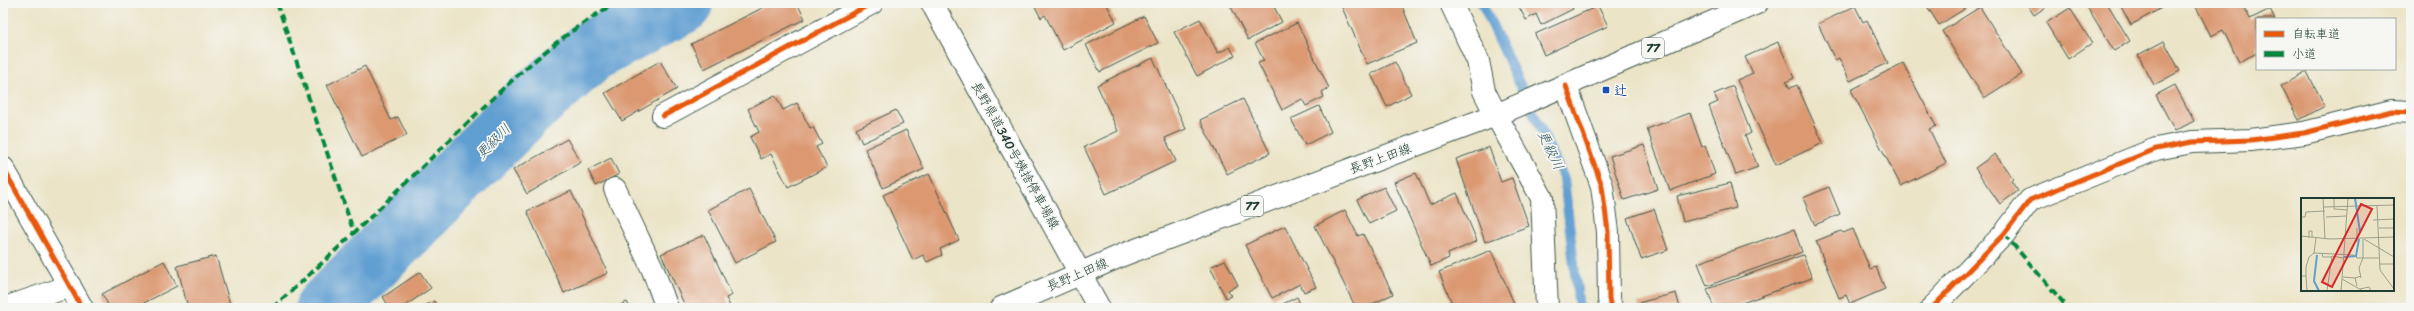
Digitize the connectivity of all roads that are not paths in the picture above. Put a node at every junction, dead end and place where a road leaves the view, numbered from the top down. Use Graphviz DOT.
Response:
graph roads {
  1 [pos="872,3"];
  2 [pos="932,3"];
  3 [pos="1451,3"];
  4 [pos="1757,3"];
  5 [pos="1557,90"];
  6 [pos="2411,112"];
  7 [pos="1501,113"];
  8 [pos="663,116"];
  9 [pos="3,168"];
  10 [pos="615,189"];
  11 [pos="1079,273"];
  12 [pos="70,286"];
  13 [pos="5,308"];
  14 [pos="82,308"];
  15 [pos="668,308"];
  16 [pos="1001,308"];
  17 [pos="1099,308"];
  18 [pos="1547,308"];
  19 [pos="1611,308"];
  20 [pos="1932,308"];
  1 -- 8 [label="street"];
  2 -- 11 [label="street, 長野県道340号姨捨停車場線"];
  3 -- 7 [label="street"];
  4 -- 5 [label="street, 長野上田線 / 77"];
  5 -- 7 [label="street, 長野上田線 / 77"];
  5 -- 19 [label="street"];
  6 -- 20 [label="street"];
  7 -- 11 [label="street, 長野上田線 / 77"];
  7 -- 18 [label="street"];
  9 -- 12 [label="street"];
  10 -- 15 [label="street"];
  11 -- 16 [label="street, 長野上田線 / 77"];
  11 -- 17 [label="street, 長野県道340号姨捨停車場線"];
  12 -- 13 [label="street"];
  12 -- 14 [label="street"];
}
